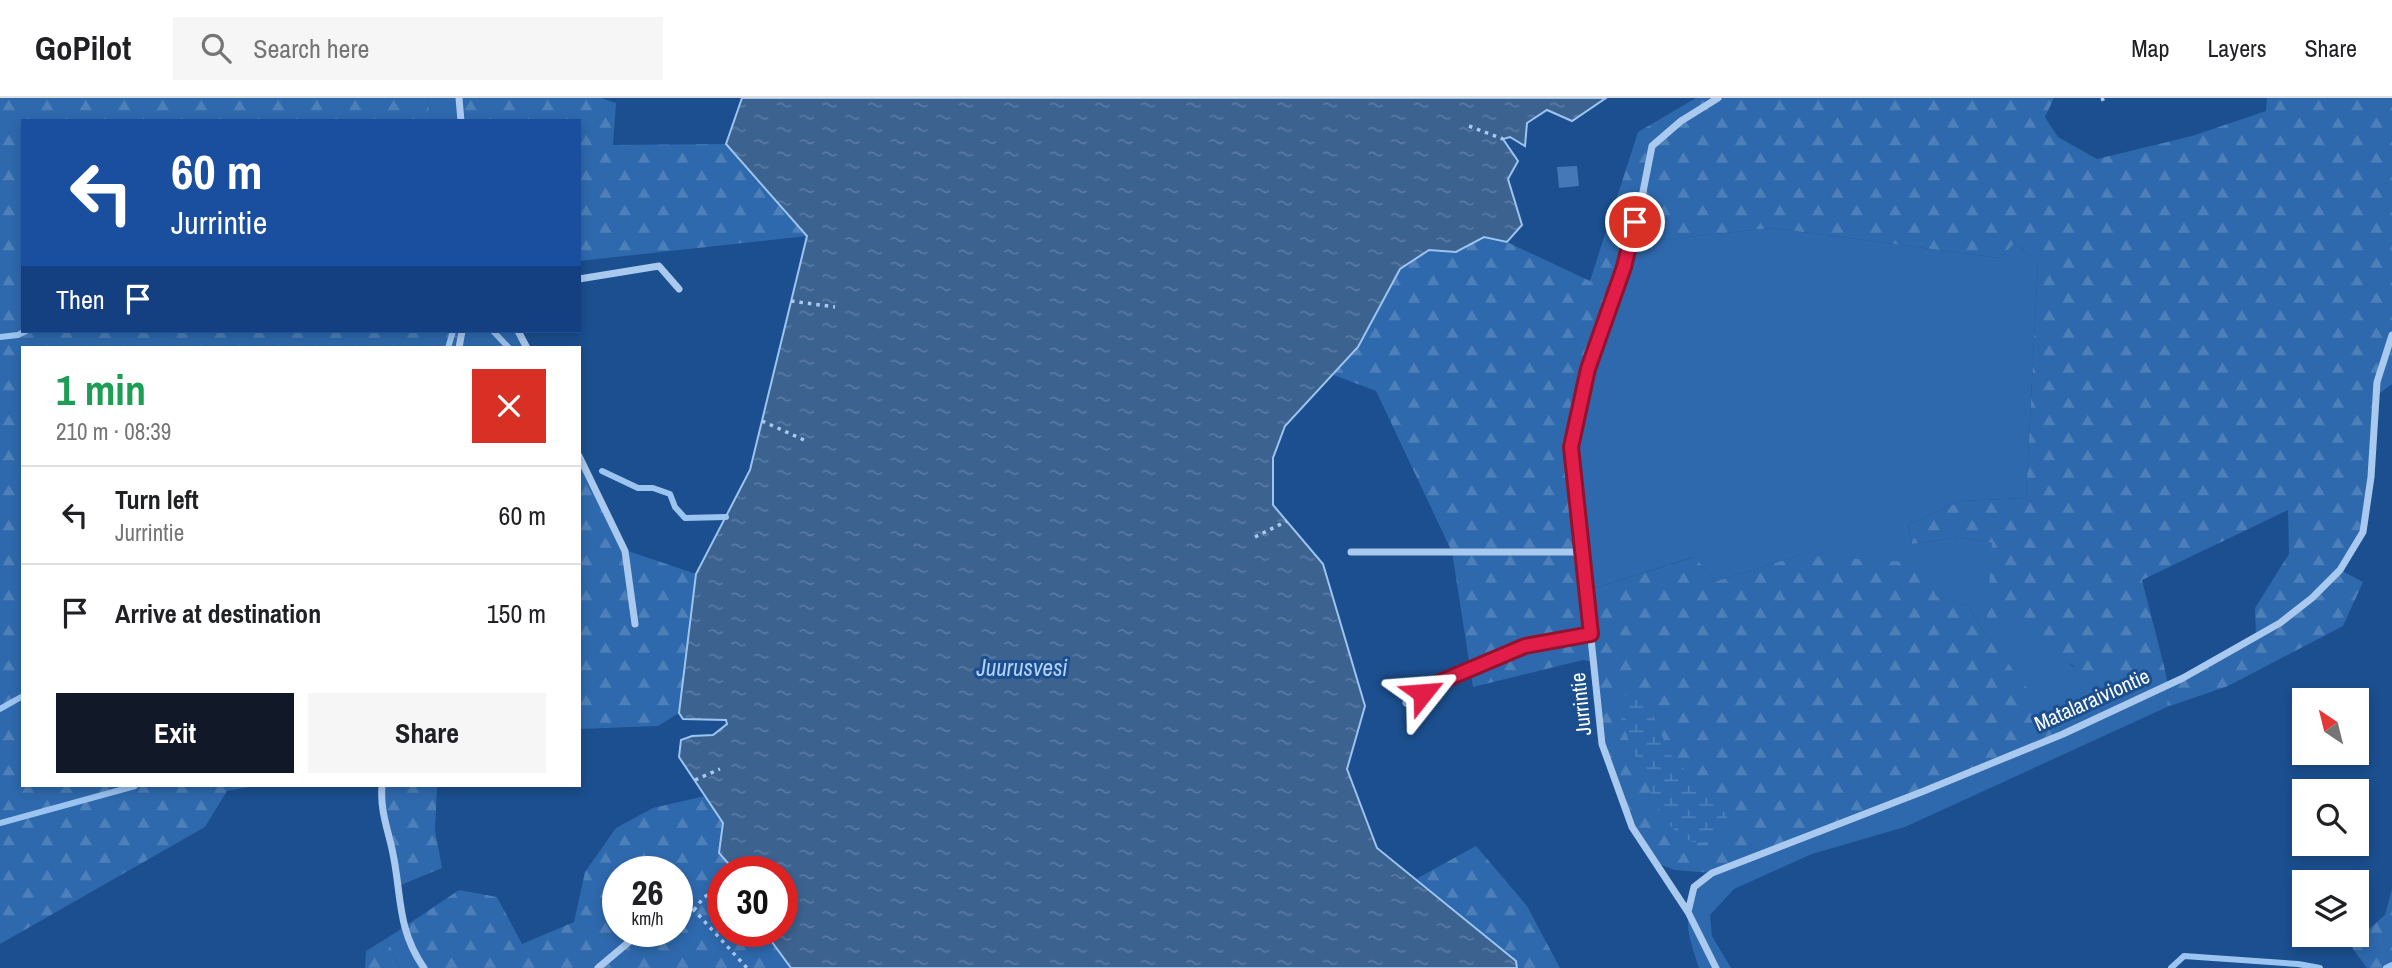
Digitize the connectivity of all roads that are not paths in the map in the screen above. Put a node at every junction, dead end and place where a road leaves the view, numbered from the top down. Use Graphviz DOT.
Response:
graph roads {
  1 [pos="458,98"];
  2 [pos="1718,98"];
  3 [pos="461,119"];
  4 [pos="581,279"];
  5 [pos="679,289"];
  6 [pos="2392,335"];
  7 [pos="581,460"];
  8 [pos="1351,552"];
  9 [pos="1581,552"];
  10 [pos="635,624"];
  11 [pos="1591,634"];
  12 [pos="1406,703"];
  13 [pos="382,787"];
  14 [pos="1688,912"];
  15 [pos="623,947"];
  16 [pos="425,968"];
  17 [pos="598,968"];
  18 [pos="1716,968"];
  1 -- 3 [label="street"];
  2 -- 9 [label="street, Jurrintie"];
  4 -- 5 [label="street"];
  6 -- 14 [label="street, Matalaraiviontie"];
  7 -- 10 [label="street"];
  8 -- 9 [label="street"];
  9 -- 11 [label="street, Jurrintie"];
  11 -- 12 [label="street"];
  11 -- 14 [label="street, Jurrintie"];
  13 -- 16 [label="street"];
  14 -- 18 [label="street"];
  15 -- 17 [label="street"];
}
